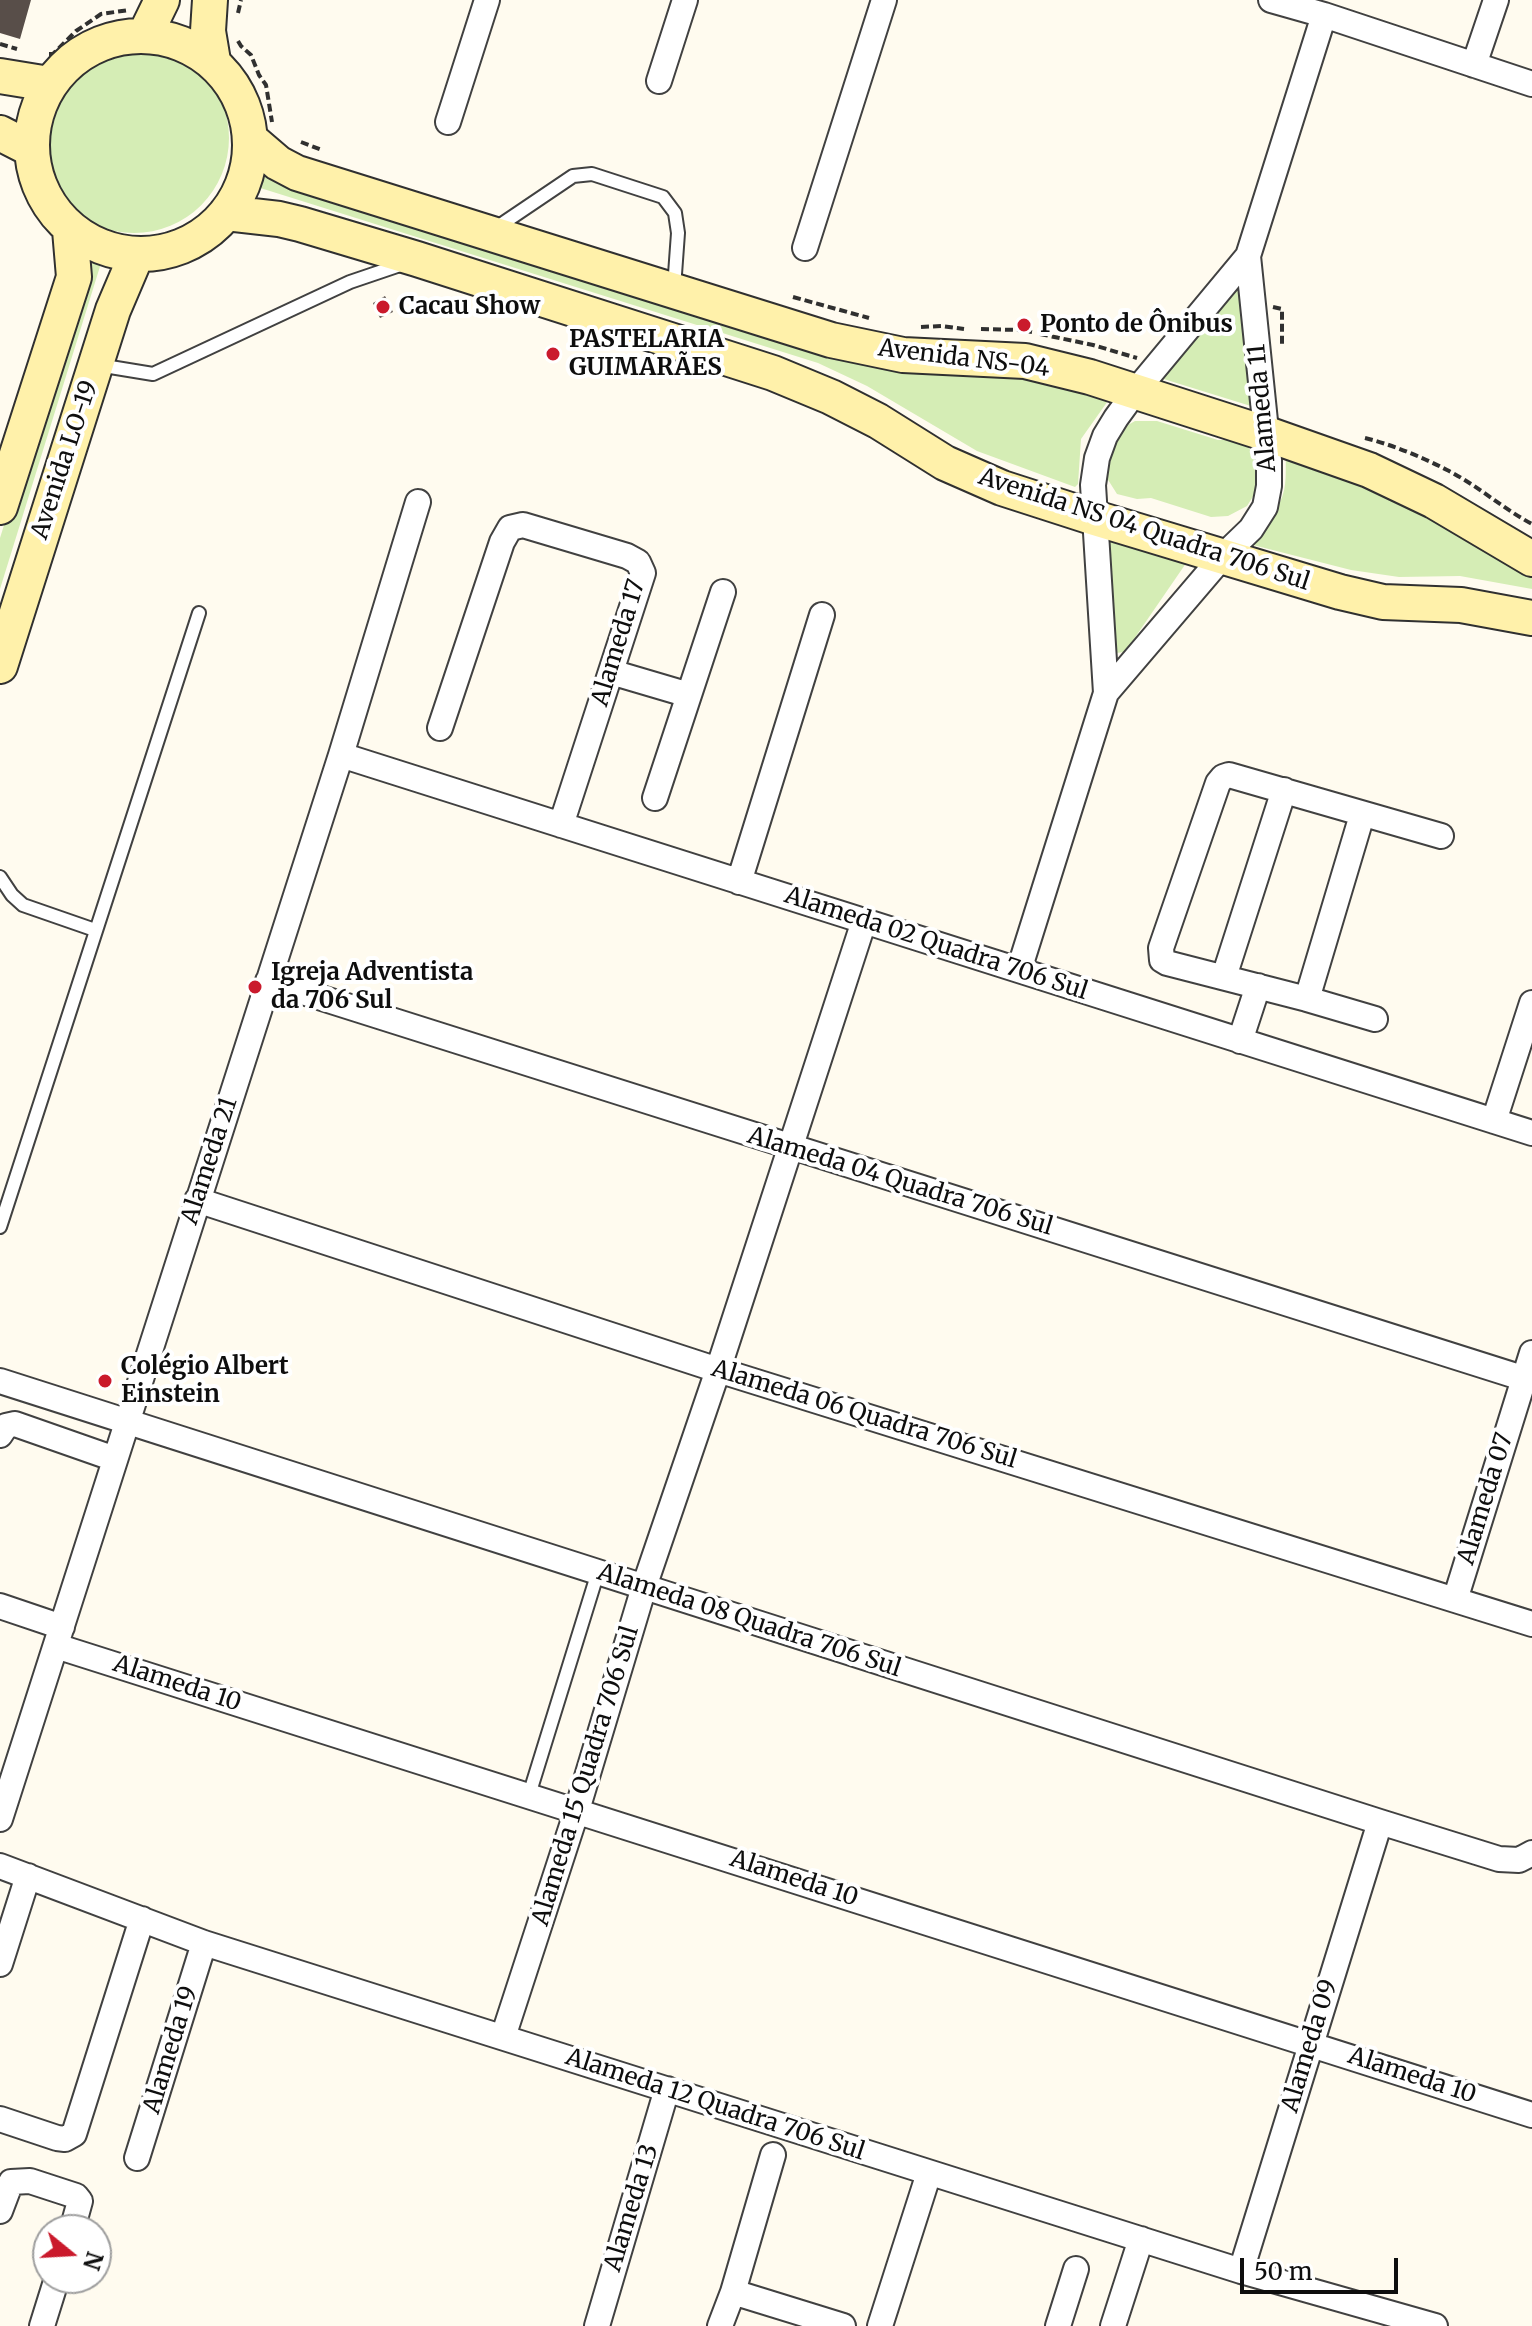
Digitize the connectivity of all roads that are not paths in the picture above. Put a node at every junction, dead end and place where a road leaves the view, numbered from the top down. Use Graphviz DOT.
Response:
graph roads {
  1 [pos="210,0"];
  2 [pos="487,0"];
  3 [pos="685,0"];
  4 [pos="884,0"];
  5 [pos="1271,0"];
  6 [pos="1496,0"];
  7 [pos="147,14"];
  8 [pos="1324,15"];
  9 [pos="213,61"];
  10 [pos="1474,65"];
  11 [pos="45,69"];
  12 [pos="0,76"];
  13 [pos="659,81"];
  14 [pos="1532,84"];
  15 [pos="448,122"];
  16 [pos="261,130"];
  17 [pos="0,133"];
  18 [pos="31,149"];
  19 [pos="226,213"];
  20 [pos="70,230"];
  21 [pos="489,233"];
  22 [pos="805,248"];
  23 [pos="136,256"];
  24 [pos="1248,256"];
  25 [pos="417,259"];
  26 [pos="674,291"];
  27 [pos="96,364"];
  28 [pos="1135,392"];
  29 [pos="1267,434"];
  30 [pos="418,502"];
  31 [pos="0,507"];
  32 [pos="1095,518"];
  33 [pos="1223,556"];
  34 [pos="1532,559"];
  35 [pos="723,592"];
  36 [pos="199,613"];
  37 [pos="822,615"];
  38 [pos="1532,618"];
  39 [pos="0,666"];
  40 [pos="611,672"];
  41 [pos="1106,693"];
  42 [pos="689,695"];
  43 [pos="440,728"];
  44 [pos="341,755"];
  45 [pos="1284,790"];
  46 [pos="655,798"];
  47 [pos="1362,815"];
  48 [pos="561,825"];
  49 [pos="1441,836"];
  50 [pos="0,877"];
  51 [pos="739,882"];
  52 [pos="864,921"];
  53 [pos="95,930"];
  54 [pos="1019,970"];
  55 [pos="1224,977"];
  56 [pos="268,981"];
  57 [pos="1258,986"];
  58 [pos="1307,999"];
  59 [pos="1532,1003"];
  60 [pos="1375,1019"];
  61 [pos="1240,1041"];
  62 [pos="1494,1121"];
  63 [pos="1532,1133"];
  64 [pos="791,1148"];
  65 [pos="197,1200"];
  66 [pos="0,1227"];
  67 [pos="1532,1353"];
  68 [pos="718,1370"];
  69 [pos="1528,1380"];
  70 [pos="0,1381"];
  71 [pos="126,1422"];
  72 [pos="0,1435"];
  73 [pos="115,1459"];
  74 [pos="598,1572"];
  75 [pos="644,1587"];
  76 [pos="1455,1600"];
  77 [pos="0,1606"];
  78 [pos="1532,1624"];
  79 [pos="59,1636"];
  80 [pos="529,1795"];
  81 [pos="577,1810"];
  82 [pos="0,1819"];
  83 [pos="1380,1822"];
  84 [pos="1532,1853"];
  85 [pos="0,1866"];
  86 [pos="28,1876"];
  87 [pos="142,1919"];
  88 [pos="204,1943"];
  89 [pos="0,1964"];
  90 [pos="503,2037"];
  91 [pos="1311,2044"];
  92 [pos="667,2089"];
  93 [pos="1532,2115"];
  94 [pos="0,2119"];
  95 [pos="773,2155"];
  96 [pos="137,2158"];
  97 [pos="929,2173"];
  98 [pos="0,2211"];
  99 [pos="76,2214"];
  100 [pos="1141,2239"];
  101 [pos="1076,2269"];
  102 [pos="1241,2271"];
  103 [pos="733,2292"];
  104 [pos="52,2294"];
  105 [pos="42,2326"];
  106 [pos="597,2326"];
  107 [pos="720,2326"];
  108 [pos="843,2326"];
  109 [pos="880,2326"];
  110 [pos="1058,2326"];
  111 [pos="1113,2326"];
  112 [pos="1435,2326"];
  1 -- 9 [label="street"];
  2 -- 15 [label="street"];
  3 -- 13 [label="street"];
  4 -- 22 [label="street"];
  5 -- 8 [label="street"];
  6 -- 10 [label="street"];
  7 -- 9 [label="street"];
  7 -- 11 [label="street"];
  8 -- 10 [label="street"];
  8 -- 24 [label="street, Alameda 11"];
  9 -- 16 [label="street"];
  10 -- 14 [label="street"];
  11 -- 12 [label="street"];
  11 -- 18 [label="street"];
  16 -- 19 [label="street"];
  16 -- 21 [label="street, Avenida NS-04"];
  17 -- 18 [label="street"];
  18 -- 20 [label="street"];
  19 -- 23 [label="street"];
  19 -- 25 [label="street, Avenida NS 04 Quadra 706 Sul"];
  20 -- 23 [label="street"];
  20 -- 31 [label="street, Avenida LO-19"];
  21 -- 26 [label="street, Avenida NS-04"];
  21 -- 26 [label="lane"];
  23 -- 27 [label="street, Avenida LO-19"];
  24 -- 28 [label="street, Alameda 11"];
  24 -- 29 [label="street, Alameda 11"];
  25 -- 27 [label="lane"];
  25 -- 32 [label="street, Avenida NS 04 Quadra 706 Sul"];
  26 -- 28 [label="street, Avenida NS-04"];
  27 -- 39 [label="street, Avenida LO-19"];
  28 -- 29 [label="street, Avenida NS-04"];
  28 -- 32 [label="street, Alameda 11"];
  29 -- 33 [label="street, Alameda 11"];
  29 -- 34 [label="street, Avenida NS-04"];
  30 -- 44 [label="street, Alameda 21"];
  32 -- 33 [label="street, Avenida NS 04 Quadra 706 Sul"];
  32 -- 41 [label="street, Alameda 11"];
  33 -- 38 [label="street, Avenida NS 04 Quadra 706 Sul"];
  33 -- 41 [label="street, Alameda 11"];
  35 -- 42 [label="street"];
  36 -- 53 [label="lane"];
  37 -- 51 [label="street"];
  40 -- 42 [label="street"];
  40 -- 43 [label="street, Alameda 17"];
  40 -- 48 [label="street, Alameda 17"];
  41 -- 54 [label="street, Alameda 11"];
  42 -- 46 [label="street"];
  44 -- 48 [label="street, Alameda 02 Quadra 706 Sul"];
  44 -- 56 [label="street, Alameda 21"];
  45 -- 47 [label="street"];
  45 -- 55 [label="street"];
  45 -- 55 [label="street"];
  47 -- 49 [label="street"];
  47 -- 58 [label="street"];
  48 -- 51 [label="street, Alameda 02 Quadra 706 Sul"];
  50 -- 53 [label="lane"];
  51 -- 52 [label="street, Alameda 02 Quadra 706 Sul"];
  52 -- 54 [label="street, Alameda 02 Quadra 706 Sul"];
  52 -- 64 [label="street, Alameda 15 Quadra 706 Sul"];
  53 -- 66 [label="lane"];
  54 -- 61 [label="street, Alameda 02 Quadra 706 Sul"];
  55 -- 57 [label="street"];
  56 -- 64 [label="street, Alameda 04 Quadra 706 Sul"];
  56 -- 65 [label="street, Alameda 21"];
  57 -- 58 [label="street"];
  57 -- 61 [label="street"];
  58 -- 60 [label="street"];
  59 -- 62 [label="street"];
  61 -- 62 [label="street, Alameda 02 Quadra 706 Sul"];
  62 -- 63 [label="street, Alameda 02 Quadra 706 Sul"];
  64 -- 68 [label="street, Alameda 15 Quadra 706 Sul"];
  64 -- 69 [label="street, Alameda 04 Quadra 706 Sul"];
  65 -- 68 [label="street, Alameda 06 Quadra 706 Sul"];
  65 -- 71 [label="street, Alameda 21"];
  67 -- 69 [label="street, Alameda 07"];
  68 -- 75 [label="street, Alameda 15 Quadra 706 Sul"];
  68 -- 76 [label="street, Alameda 06 Quadra 706 Sul"];
  69 -- 76 [label="street, Alameda 07"];
  70 -- 71 [label="street, Alameda 08 Quadra 706 Sul"];
  71 -- 73 [label="street, Alameda 21"];
  71 -- 74 [label="street, Alameda 08 Quadra 706 Sul"];
  72 -- 73 [label="street"];
  73 -- 79 [label="street, Alameda 21"];
  74 -- 75 [label="street, Alameda 08 Quadra 706 Sul"];
  74 -- 80 [label="lane"];
  75 -- 81 [label="street, Alameda 15 Quadra 706 Sul"];
  75 -- 83 [label="street, Alameda 08 Quadra 706 Sul"];
  76 -- 78 [label="street, Alameda 06 Quadra 706 Sul"];
  77 -- 79 [label="street, Alameda 10"];
  79 -- 80 [label="street, Alameda 10"];
  79 -- 82 [label="street, Alameda 21"];
  80 -- 81 [label="street, Alameda 10"];
  81 -- 90 [label="street, Alameda 15 Quadra 706 Sul"];
  81 -- 91 [label="street, Alameda 10"];
  83 -- 84 [label="street, Alameda 08 Quadra 706 Sul"];
  83 -- 91 [label="street, Alameda 09"];
  85 -- 86 [label="street, Alameda 12 Quadra 706 Sul"];
  86 -- 87 [label="street, Alameda 12 Quadra 706 Sul"];
  86 -- 89 [label="street"];
  87 -- 88 [label="street, Alameda 12 Quadra 706 Sul"];
  87 -- 94 [label="street"];
  88 -- 90 [label="street, Alameda 12 Quadra 706 Sul"];
  88 -- 96 [label="street, Alameda 19"];
  90 -- 92 [label="street, Alameda 12 Quadra 706 Sul"];
  91 -- 93 [label="street, Alameda 10"];
  91 -- 102 [label="street, Alameda 09"];
  92 -- 97 [label="street, Alameda 12 Quadra 706 Sul"];
  92 -- 106 [label="street, Alameda 13"];
  95 -- 103 [label="street"];
  97 -- 100 [label="street, Alameda 12 Quadra 706 Sul"];
  97 -- 109 [label="street"];
  98 -- 99 [label="street"];
  100 -- 102 [label="street, Alameda 12 Quadra 706 Sul"];
  100 -- 111 [label="street"];
  101 -- 110 [label="street"];
  102 -- 112 [label="street, Alameda 12 Quadra 706 Sul"];
  103 -- 107 [label="street"];
  103 -- 108 [label="street"];
  104 -- 105 [label="street"];
}
